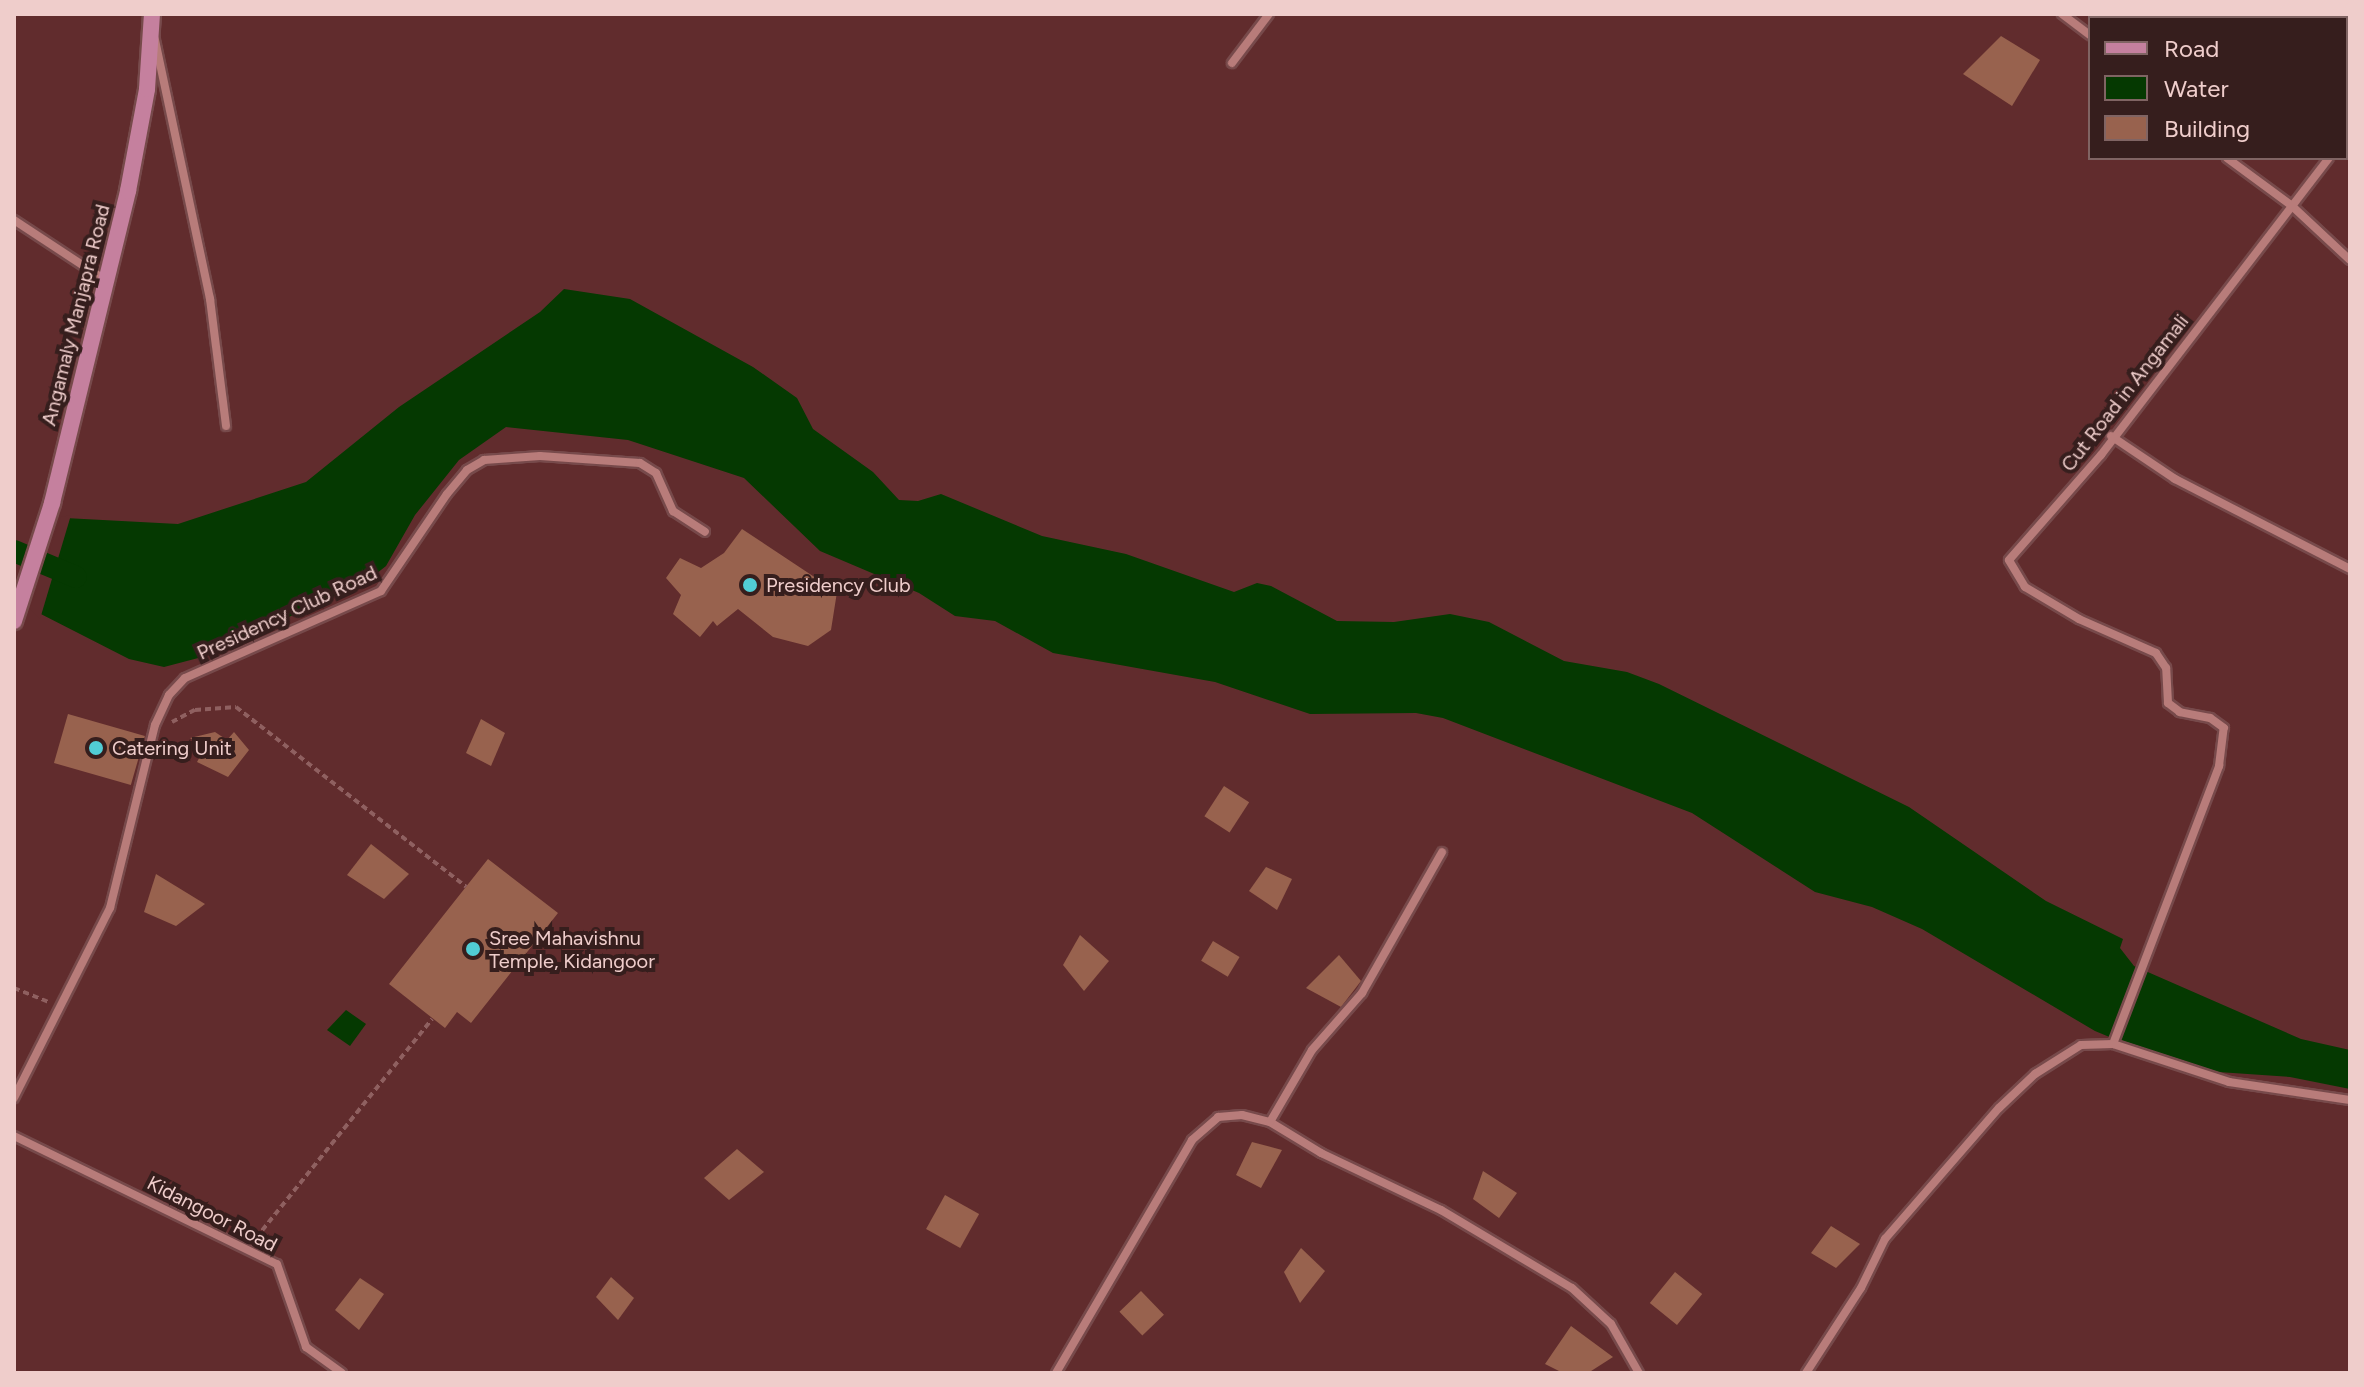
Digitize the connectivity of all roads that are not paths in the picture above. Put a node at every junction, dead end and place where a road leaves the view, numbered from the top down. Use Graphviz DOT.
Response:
graph roads {
  1 [pos="1269,14"];
  2 [pos="2062,14"];
  3 [pos="152,21"];
  4 [pos="2088,34"];
  5 [pos="1232,63"];
  6 [pos="2230,160"];
  7 [pos="2327,160"];
  8 [pos="2292,206"];
  9 [pos="14,220"];
  10 [pos="2350,260"];
  11 [pos="105,280"];
  12 [pos="226,426"];
  13 [pos="2111,436"];
  14 [pos="705,532"];
  15 [pos="2350,569"];
  16 [pos="14,621"];
  17 [pos="1442,852"];
  18 [pos="2113,1044"];
  19 [pos="14,1098"];
  20 [pos="2350,1100"];
  21 [pos="1270,1122"];
  22 [pos="14,1136"];
  23 [pos="342,1373"];
  24 [pos="1056,1373"];
  25 [pos="1639,1373"];
  26 [pos="1806,1373"];
  1 -- 5 [label="street"];
  2 -- 4 [label="street"];
  3 -- 11 [label="main road, Angamaly Manjapra Road"];
  3 -- 12 [label="street"];
  6 -- 8 [label="street"];
  7 -- 8 [label="street, Cut Road in Angamali"];
  8 -- 10 [label="street"];
  8 -- 13 [label="street, Cut Road in Angamali"];
  9 -- 11 [label="street"];
  11 -- 16 [label="main road, Angamaly Manjapra Road"];
  13 -- 15 [label="street"];
  13 -- 18 [label="street, Cut Road in Angamali"];
  14 -- 19 [label="street, Presidency Club Road"];
  17 -- 21 [label="street"];
  18 -- 20 [label="street"];
  18 -- 26 [label="street"];
  21 -- 24 [label="street"];
  21 -- 25 [label="street"];
  22 -- 23 [label="street, Kidangoor Road"];
}
